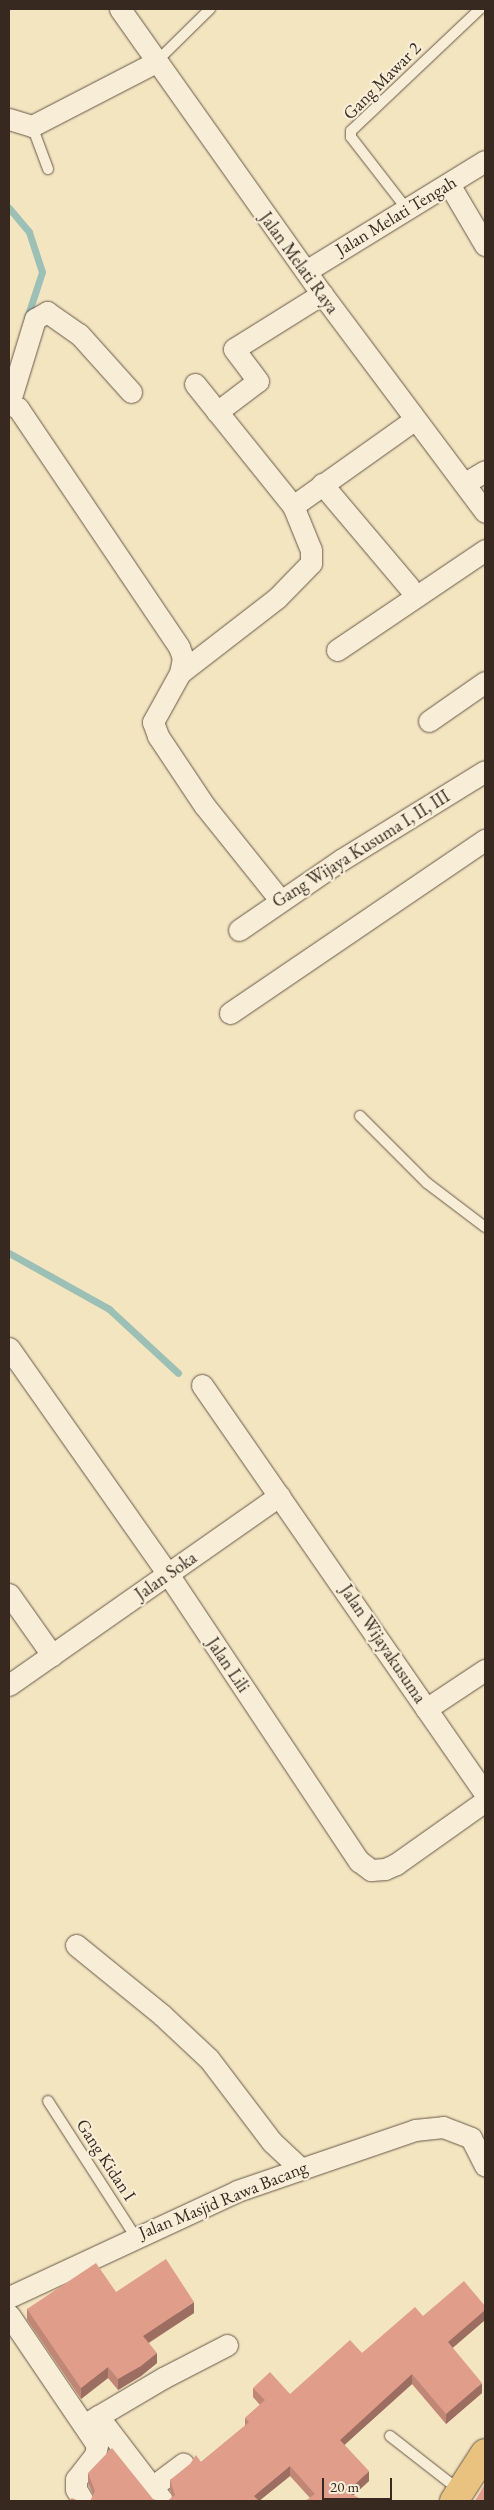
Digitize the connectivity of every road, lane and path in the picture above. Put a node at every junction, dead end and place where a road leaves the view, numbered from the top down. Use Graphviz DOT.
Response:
graph roads {
  1 [pos="120,9"];
  2 [pos="210,9"];
  3 [pos="480,9"];
  4 [pos="156,62"];
  5 [pos="9,119"];
  6 [pos="32,126"];
  7 [pos="485,160"];
  8 [pos="48,169"];
  9 [pos="449,184"];
  10 [pos="406,208"];
  11 [pos="485,244"];
  12 [pos="306,271"];
  13 [pos="322,294"];
  14 [pos="196,384"];
  15 [pos="131,392"];
  16 [pos="9,404"];
  17 [pos="217,412"];
  18 [pos="414,420"];
  19 [pos="485,471"];
  20 [pos="464,483"];
  21 [pos="322,484"];
  22 [pos="293,506"];
  23 [pos="485,512"];
  24 [pos="485,550"];
  25 [pos="409,587"];
  26 [pos="337,650"];
  27 [pos="180,672"];
  28 [pos="485,682"];
  29 [pos="429,721"];
  30 [pos="485,771"];
  31 [pos="485,840"];
  32 [pos="280,900"];
  33 [pos="239,930"];
  34 [pos="230,1014"];
  35 [pos="360,1116"];
  36 [pos="485,1228"];
  37 [pos="9,1348"];
  38 [pos="202,1385"];
  39 [pos="279,1496"];
  40 [pos="168,1574"];
  41 [pos="9,1594"];
  42 [pos="52,1655"];
  43 [pos="485,1670"];
  44 [pos="9,1685"];
  45 [pos="426,1709"];
  46 [pos="485,1793"];
  47 [pos="485,1801"];
  48 [pos="76,1945"];
  49 [pos="48,2101"];
  50 [pos="485,2166"];
  51 [pos="299,2167"];
  52 [pos="135,2236"];
  53 [pos="9,2297"];
  54 [pos="9,2315"];
  55 [pos="226,2345"];
  56 [pos="92,2420"];
  57 [pos="390,2436"];
  58 [pos="485,2453"];
  59 [pos="183,2464"];
  60 [pos="157,2494"];
  61 [pos="457,2496"];
  62 [pos="83,2501"];
  1 -- 4 [label="street, Jalan Melati Raya"];
  2 -- 4 [label="lane"];
  3 -- 10 [label="lane, Gang Mawar 2"];
  4 -- 6 [label="street"];
  4 -- 12 [label="street, Jalan Melati Raya"];
  5 -- 6 [label="street"];
  6 -- 8 [label="lane"];
  7 -- 9 [label="street, Jalan Melati Tengah"];
  9 -- 10 [label="street, Jalan Melati Tengah"];
  9 -- 11 [label="street"];
  10 -- 12 [label="street, Jalan Melati Tengah"];
  12 -- 13 [label="street, Jalan Melati Raya"];
  13 -- 17 [label="street"];
  13 -- 18 [label="street, Jalan Melati Raya"];
  14 -- 17 [label="street"];
  15 -- 16 [label="street"];
  16 -- 27 [label="street"];
  17 -- 22 [label="street"];
  18 -- 20 [label="street, Jalan Melati Raya"];
  18 -- 21 [label="street"];
  19 -- 20 [label="street"];
  20 -- 23 [label="street, Jalan Melati Raya"];
  21 -- 22 [label="street"];
  21 -- 25 [label="street"];
  22 -- 27 [label="street"];
  24 -- 26 [label="street"];
  27 -- 32 [label="street"];
  28 -- 29 [label="street"];
  30 -- 32 [label="street, Gang Wijaya Kusuma I, II, III"];
  31 -- 34 [label="street"];
  32 -- 33 [label="street, Gang Wijaya Kusuma I, II, III"];
  35 -- 36 [label="lane"];
  37 -- 40 [label="street, Jalan Lili"];
  38 -- 39 [label="street, Jalan Wijayakusuma"];
  39 -- 40 [label="street, Jalan Soka"];
  39 -- 45 [label="street, Jalan Wijayakusuma"];
  40 -- 42 [label="street, Jalan Soka"];
  40 -- 47 [label="street, Jalan Lili"];
  41 -- 42 [label="street"];
  42 -- 44 [label="street, Jalan Soka"];
  43 -- 45 [label="street"];
  45 -- 46 [label="street, Jalan Wijayakusuma"];
  48 -- 51 [label="street"];
  49 -- 52 [label="lane, Gang Kidan I"];
  50 -- 51 [label="street, Jalan Masjid Rawa Bacang"];
  51 -- 52 [label="street, Jalan Masjid Rawa Bacang"];
  52 -- 53 [label="street, Jalan Masjid Rawa Bacang"];
  54 -- 56 [label="street"];
  55 -- 56 [label="street"];
  56 -- 60 [label="street"];
  56 -- 62 [label="street"];
  57 -- 61 [label="lane"];
  58 -- 61 [label="main road"];
  59 -- 60 [label="street"];
}
